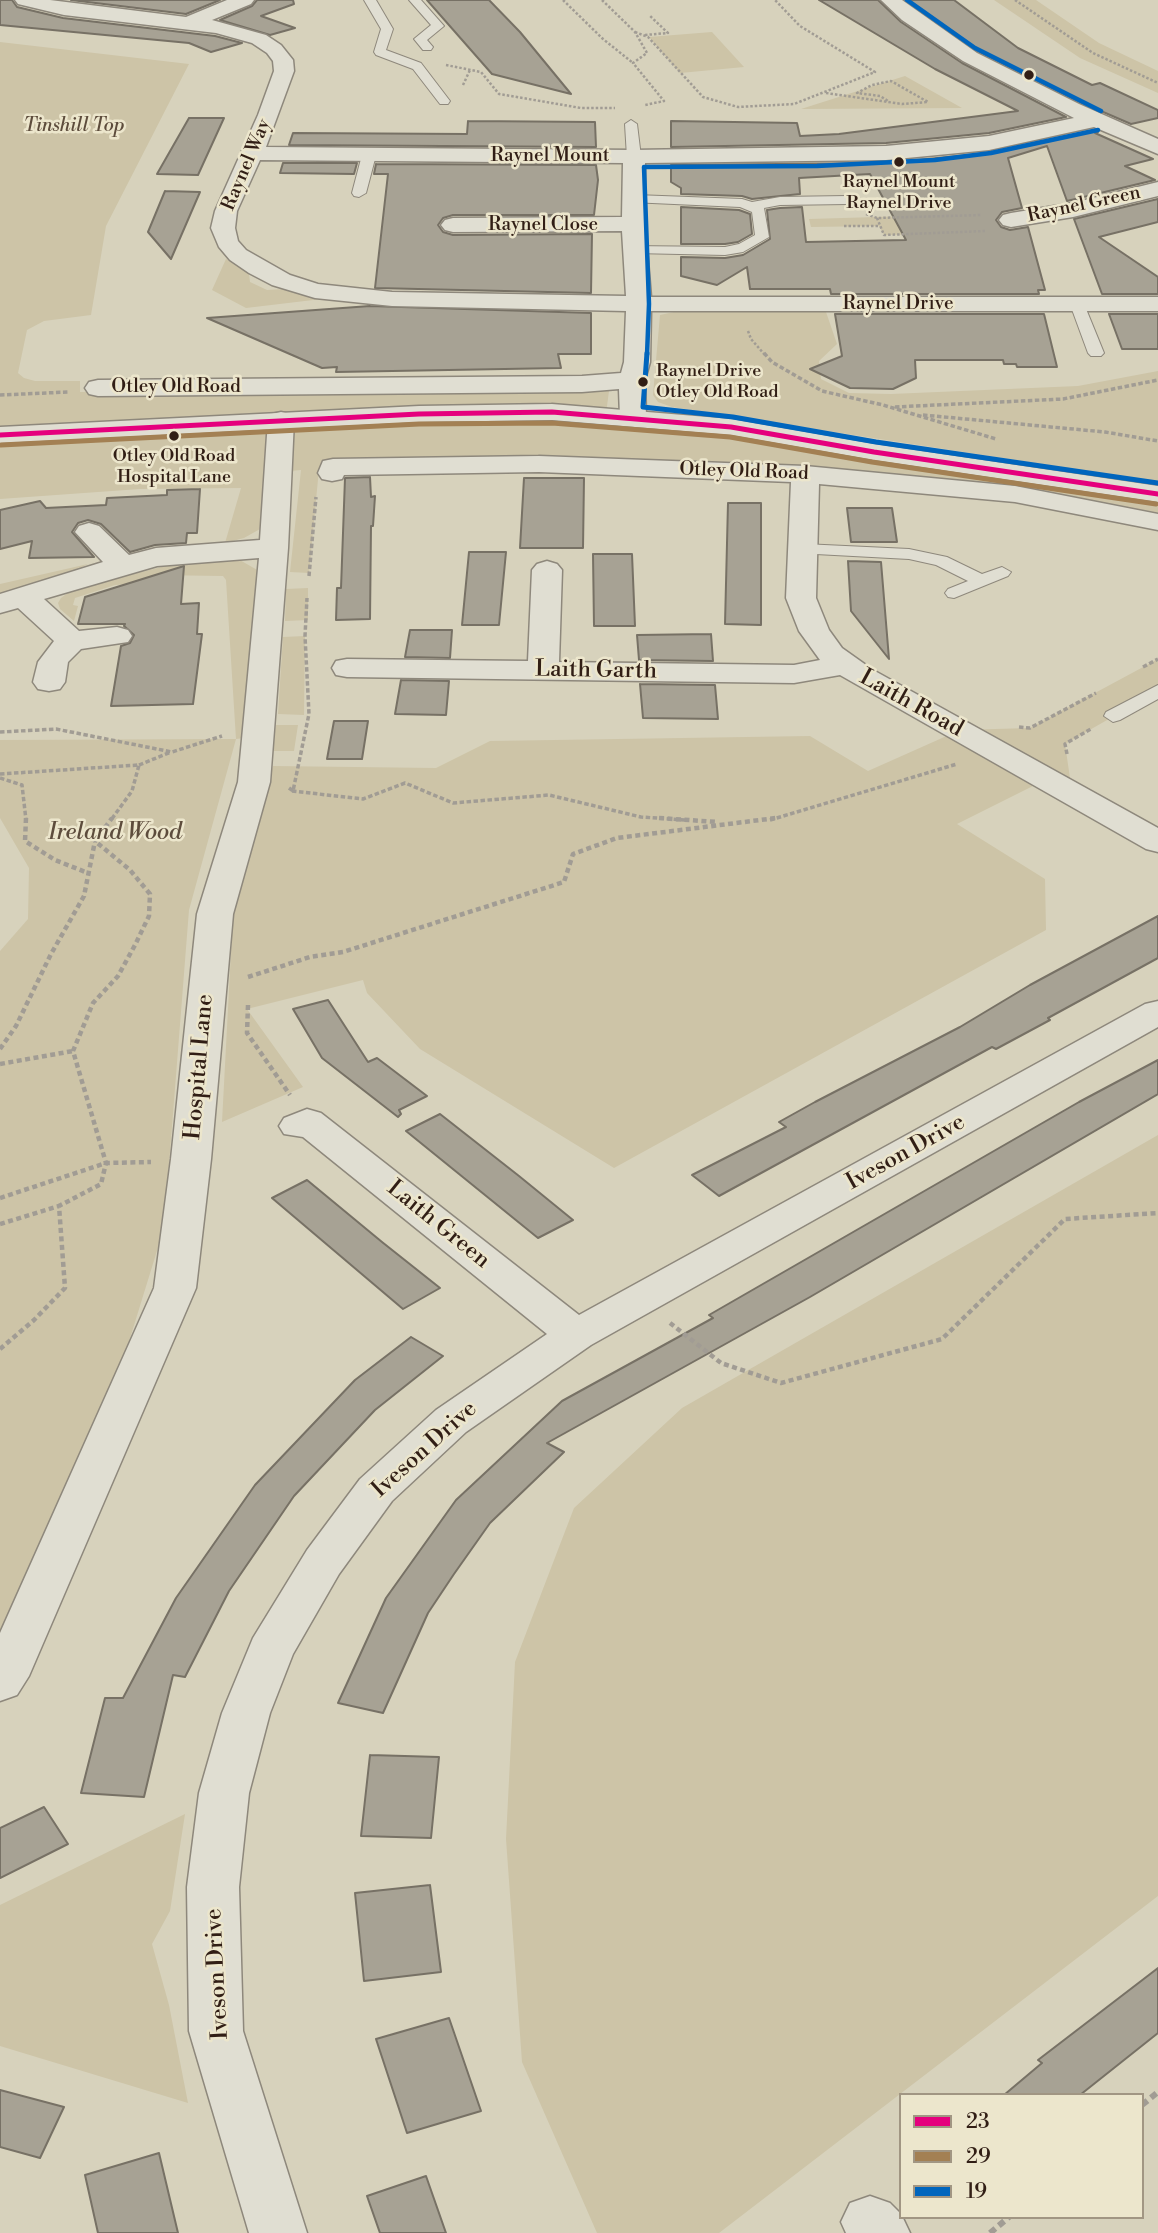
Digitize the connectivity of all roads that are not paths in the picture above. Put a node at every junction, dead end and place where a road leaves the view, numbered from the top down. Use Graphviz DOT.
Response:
graph roads {
  1 [pos="24,0"];
  2 [pos="244,0"];
  3 [pos="370,0"];
  4 [pos="415,0"];
  5 [pos="891,0"];
  6 [pos="189,23"];
  7 [pos="427,47"];
  8 [pos="444,102"];
  9 [pos="1096,120"];
  10 [pos="631,124"];
  11 [pos="1158,147"];
  12 [pos="252,153"];
  13 [pos="369,155"];
  14 [pos="634,157"];
  15 [pos="1158,189"];
  16 [pos="359,193"];
  17 [pos="635,199"];
  18 [pos="847,200"];
  19 [pos="753,206"];
  20 [pos="1011,220"];
  21 [pos="453,225"];
  22 [pos="633,225"];
  23 [pos="634,249"];
  24 [pos="639,304"];
  25 [pos="1077,304"];
  26 [pos="1158,304"];
  27 [pos="1097,353"];
  28 [pos="632,380"];
  29 [pos="98,388"];
  30 [pos="633,417"];
  31 [pos="281,420"];
  32 [pos="0,435"];
  33 [pos="332,473"];
  34 [pos="805,474"];
  35 [pos="1158,494"];
  36 [pos="1158,522"];
  37 [pos="89,532"];
  38 [pos="274,548"];
  39 [pos="803,549"];
  40 [pos="122,565"];
  41 [pos="547,570"];
  42 [pos="1002,572"];
  43 [pos="982,581"];
  44 [pos="954,593"];
  45 [pos="11,600"];
  46 [pos="117,636"];
  47 [pos="72,641"];
  48 [pos="844,665"];
  49 [pos="347,668"];
  50 [pos="543,670"];
  51 [pos="49,682"];
  52 [pos="1158,691"];
  53 [pos="1113,716"];
  54 [pos="1158,842"];
  55 [pos="1158,1012"];
  56 [pos="298,1126"];
  57 [pos="576,1335"];
  58 [pos="0,1682"];
  59 [pos="278,2233"];
  1 -- 6 [label="street, Raynel Way"];
  2 -- 6 [label="street"];
  3 -- 8 [label="lane"];
  4 -- 7 [label="lane"];
  5 -- 9 [label="street"];
  6 -- 12 [label="street, Raynel Way"];
  9 -- 11 [label="street"];
  9 -- 14 [label="street, Raynel Mount"];
  10 -- 14 [label="lane"];
  12 -- 13 [label="street, Raynel Mount"];
  12 -- 24 [label="street, Raynel Way"];
  13 -- 14 [label="street, Raynel Mount"];
  13 -- 16 [label="lane"];
  14 -- 17 [label="street"];
  15 -- 20 [label="street, Raynel Green"];
  17 -- 19 [label="lane"];
  17 -- 22 [label="street"];
  18 -- 19 [label="lane"];
  19 -- 23 [label="lane"];
  21 -- 22 [label="street, Raynel Close"];
  22 -- 23 [label="street"];
  23 -- 24 [label="street"];
  24 -- 25 [label="street, Raynel Drive"];
  24 -- 28 [label="street"];
  25 -- 26 [label="street, Raynel Drive"];
  25 -- 27 [label="lane"];
  28 -- 29 [label="street, Otley Old Road"];
  28 -- 30 [label="street"];
  30 -- 31 [label="street, Otley Old Road"];
  30 -- 35 [label="street, Otley Old Road"];
  31 -- 32 [label="street, Otley Old Road"];
  31 -- 38 [label="street, Hospital Lane"];
  33 -- 34 [label="street, Otley Old Road"];
  34 -- 36 [label="street, Otley Old Road"];
  34 -- 39 [label="street, Laith Road"];
  37 -- 40 [label="street"];
  38 -- 40 [label="street"];
  38 -- 58 [label="street, Hospital Lane"];
  39 -- 43 [label="lane"];
  39 -- 48 [label="street, Laith Road"];
  40 -- 45 [label="street"];
  41 -- 50 [label="street"];
  42 -- 43 [label="lane"];
  43 -- 44 [label="lane"];
  45 -- 47 [label="street"];
  46 -- 47 [label="street"];
  47 -- 51 [label="street"];
  48 -- 50 [label="street, Laith Garth"];
  48 -- 54 [label="street, Laith Road"];
  49 -- 50 [label="street, Laith Garth"];
  52 -- 53 [label="lane"];
  55 -- 57 [label="street, Iveson Drive"];
  56 -- 57 [label="street, Laith Green"];
  57 -- 59 [label="street, Iveson Drive"];
}
